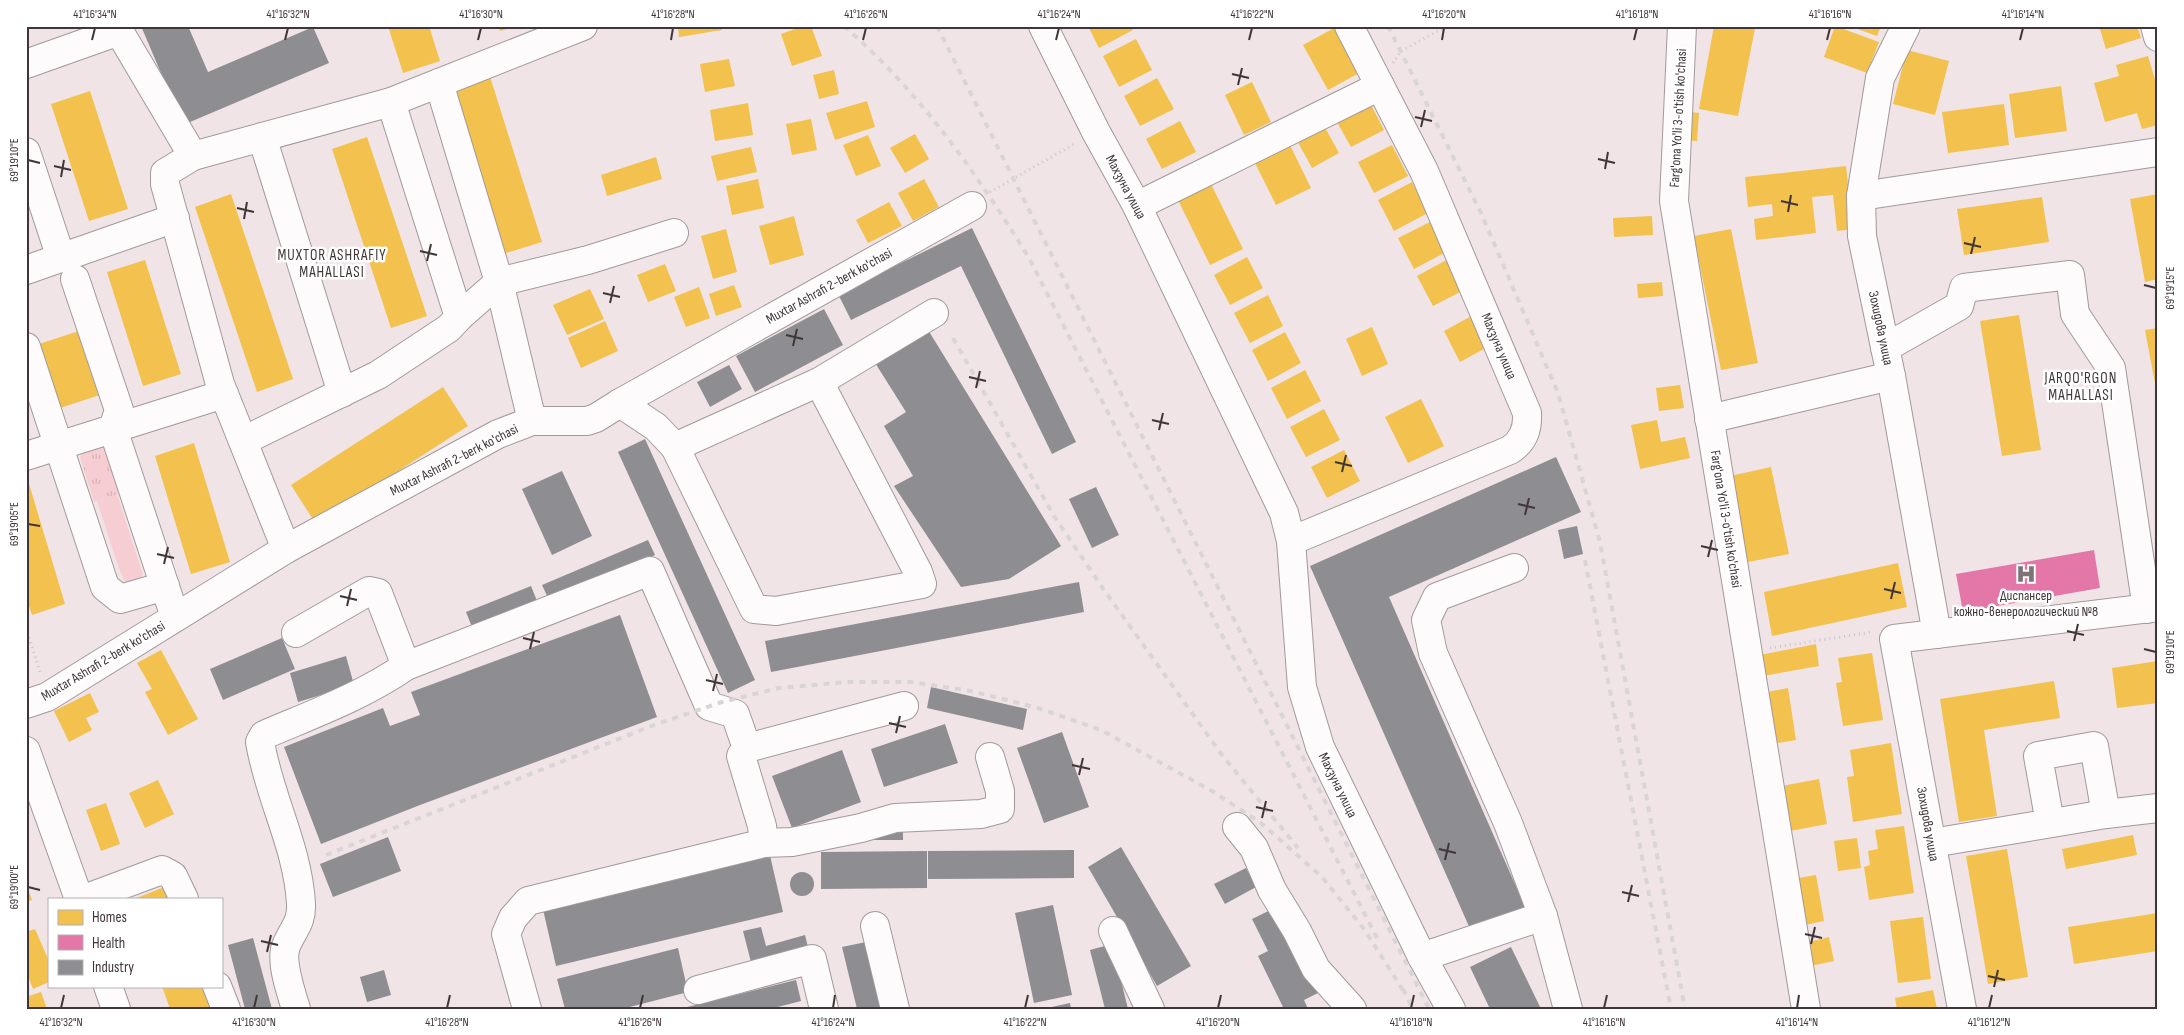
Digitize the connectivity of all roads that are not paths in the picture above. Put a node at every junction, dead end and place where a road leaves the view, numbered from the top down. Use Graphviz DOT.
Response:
graph roads {
  1 [pos="583,26"];
  2 [pos="1043,26"];
  3 [pos="1349,26"];
  4 [pos="1682,26"];
  5 [pos="1906,26"];
  6 [pos="2155,26"];
  7 [pos="118,28"];
  8 [pos="2158,37"];
  9 [pos="26,64"];
  10 [pos="439,83"];
  11 [pos="1380,86"];
  12 [pos="391,102"];
  13 [pos="262,137"];
  14 [pos="26,152"];
  15 [pos="2158,152"];
  16 [pos="193,156"];
  17 [pos="1861,196"];
  18 [pos="972,206"];
  19 [pos="1137,206"];
  20 [pos="175,218"];
  21 [pos="674,233"];
  22 [pos="68,268"];
  23 [pos="26,270"];
  24 [pos="499,282"];
  25 [pos="934,313"];
  26 [pos="459,317"];
  27 [pos="26,347"];
  28 [pos="1885,348"];
  29 [pos="1891,376"];
  30 [pos="819,382"];
  31 [pos="342,393"];
  32 [pos="224,394"];
  33 [pos="620,403"];
  34 [pos="1710,419"];
  35 [pos="532,421"];
  36 [pos="113,429"];
  37 [pos="243,441"];
  38 [pos="59,446"];
  39 [pos="675,447"];
  40 [pos="26,456"];
  41 [pos="1291,541"];
  42 [pos="286,549"];
  43 [pos="1514,568"];
  44 [pos="165,586"];
  45 [pos="2153,608"];
  46 [pos="175,617"];
  47 [pos="296,633"];
  48 [pos="1938,634"];
  49 [pos="406,666"];
  50 [pos="37,700"];
  51 [pos="904,706"];
  52 [pos="747,748"];
  53 [pos="26,751"];
  54 [pos="990,757"];
  55 [pos="2158,808"];
  56 [pos="2106,814"];
  57 [pos="2050,823"];
  58 [pos="1238,827"];
  59 [pos="764,843"];
  60 [pos="1932,843"];
  61 [pos="78,898"];
  62 [pos="87,898"];
  63 [pos="183,898"];
  64 [pos="1543,916"];
  65 [pos="874,926"];
  66 [pos="1113,931"];
  67 [pos="1422,957"];
  68 [pos="109,988"];
  69 [pos="218,988"];
  70 [pos="698,990"];
  71 [pos="116,1009"];
  72 [pos="226,1009"];
  73 [pos="296,1009"];
  74 [pos="527,1009"];
  75 [pos="824,1009"];
  76 [pos="895,1009"];
  77 [pos="1150,1009"];
  78 [pos="1352,1009"];
  79 [pos="1451,1009"];
  80 [pos="1568,1009"];
  81 [pos="1806,1009"];
  82 [pos="1962,1009"];
  1 -- 10 [label="street"];
  2 -- 19 [label="street, Махзуна улица"];
  3 -- 11 [label="street, Махзуна улица"];
  4 -- 34 [label="street, Farg'ona Yo'li 3-o'tish ko'chasi"];
  5 -- 17 [label="street, Зохидова улица"];
  6 -- 8 [label="street"];
  7 -- 9 [label="street"];
  7 -- 16 [label="street"];
  10 -- 12 [label="street"];
  10 -- 24 [label="street"];
  11 -- 19 [label="street"];
  11 -- 41 [label="street, Махзуна улица"];
  12 -- 13 [label="street"];
  12 -- 26 [label="street"];
  13 -- 16 [label="street"];
  13 -- 31 [label="street"];
  14 -- 22 [label="street"];
  15 -- 17 [label="street"];
  16 -- 20 [label="street"];
  17 -- 28 [label="street, Зохидова улица"];
  18 -- 33 [label="street, Muxtar Ashrafi 2-berk ko'chasi"];
  19 -- 41 [label="street, Махзуна улица"];
  20 -- 22 [label="street"];
  20 -- 32 [label="street"];
  21 -- 24 [label="street"];
  22 -- 23 [label="street"];
  22 -- 36 [label="street"];
  24 -- 26 [label="street"];
  24 -- 35 [label="street"];
  25 -- 30 [label="street"];
  26 -- 31 [label="street"];
  27 -- 38 [label="street"];
  28 -- 29 [label="street, Зохидова улица"];
  28 -- 45 [label="street"];
  29 -- 34 [label="street"];
  29 -- 48 [label="street, Зохидова улица"];
  30 -- 39 [label="street"];
  30 -- 39 [label="street"];
  31 -- 37 [label="street"];
  32 -- 36 [label="street"];
  32 -- 37 [label="street"];
  33 -- 35 [label="street, Muxtar Ashrafi 2-berk ko'chasi"];
  33 -- 39 [label="street"];
  34 -- 81 [label="street, Farg'ona Yo'li 3-o'tish ko'chasi"];
  35 -- 42 [label="street, Muxtar Ashrafi 2-berk ko'chasi"];
  36 -- 38 [label="street"];
  36 -- 44 [label="street"];
  37 -- 42 [label="street"];
  38 -- 40 [label="street"];
  38 -- 44 [label="street"];
  41 -- 67 [label="street, Махзуна улица"];
  42 -- 46 [label="street, Muxtar Ashrafi 2-berk ko'chasi"];
  43 -- 64 [label="street"];
  44 -- 46 [label="street"];
  45 -- 48 [label="street"];
  46 -- 50 [label="street, Muxtar Ashrafi 2-berk ko'chasi"];
  47 -- 49 [label="street"];
  48 -- 60 [label="street, Зохидова улица"];
  49 -- 52 [label="street"];
  49 -- 73 [label="street"];
  51 -- 52 [label="street"];
  52 -- 59 [label="street"];
  53 -- 61 [label="street"];
  54 -- 59 [label="street"];
  55 -- 56 [label="street"];
  56 -- 57 [label="street"];
  56 -- 57 [label="street"];
  57 -- 60 [label="street"];
  58 -- 78 [label="street"];
  59 -- 74 [label="street"];
  60 -- 82 [label="street, Зохидова улица"];
  62 -- 63 [label="street"];
  64 -- 67 [label="street"];
  64 -- 80 [label="street"];
  65 -- 76 [label="street"];
  66 -- 77 [label="street"];
  67 -- 79 [label="street, Махзуна улица"];
  68 -- 71 [label="street"];
  69 -- 72 [label="street"];
  70 -- 75 [label="street"];
}
